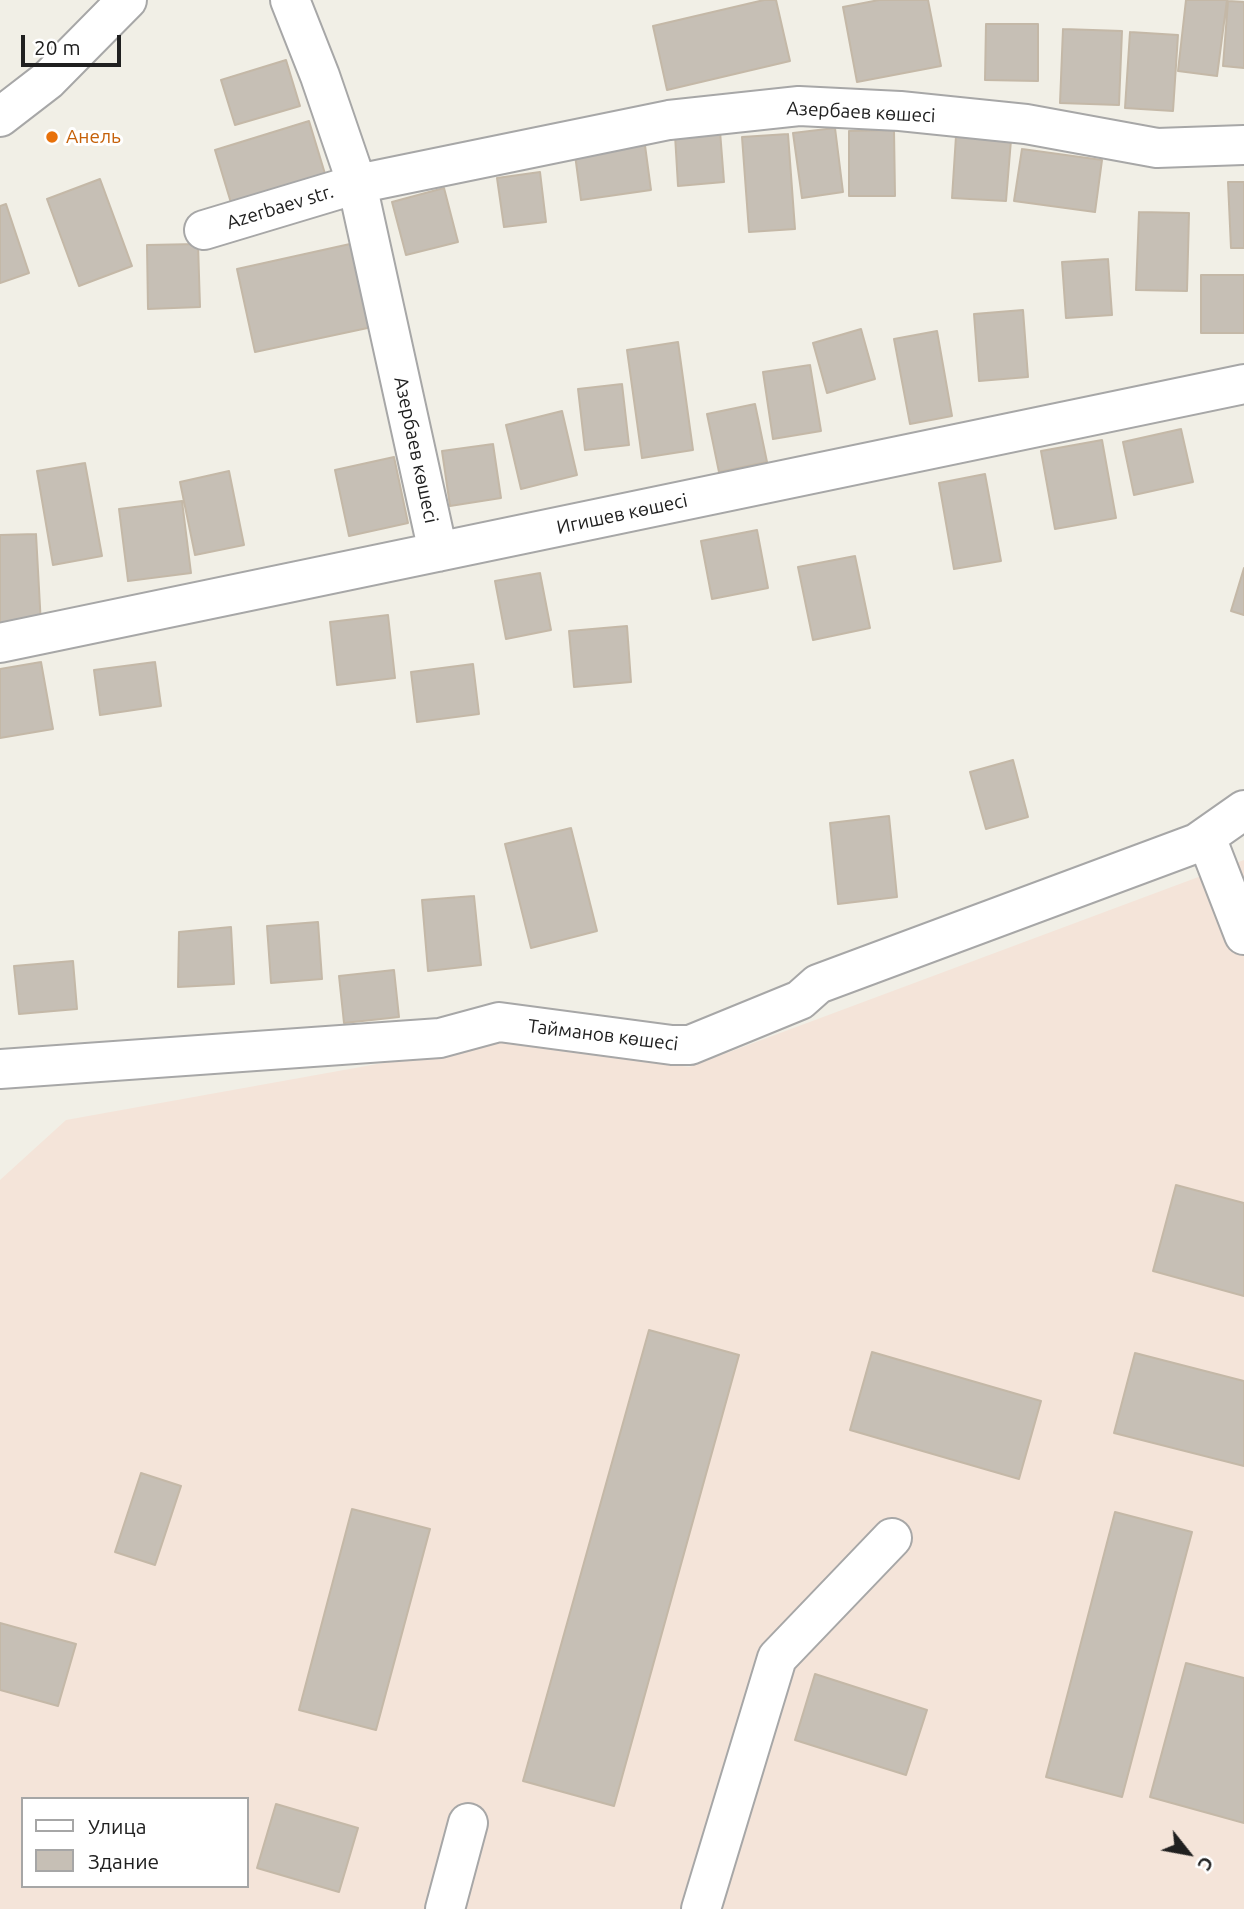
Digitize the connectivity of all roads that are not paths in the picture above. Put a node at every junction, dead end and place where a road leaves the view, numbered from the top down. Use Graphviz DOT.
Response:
graph roads {
  1 [pos="127,0"];
  2 [pos="290,0"];
  3 [pos="0,117"];
  4 [pos="1244,145"];
  5 [pos="357,184"];
  6 [pos="204,230"];
  7 [pos="1244,384"];
  8 [pos="438,552"];
  9 [pos="0,643"];
  10 [pos="1244,810"];
  11 [pos="1206,837"];
  12 [pos="1233,878"];
  13 [pos="1244,935"];
  14 [pos="0,1069"];
  15 [pos="892,1538"];
  16 [pos="468,1823"];
  17 [pos="445,1909"];
  18 [pos="702,1909"];
  1 -- 3 [label="street"];
  2 -- 5 [label="street, Азербаев көшесі"];
  4 -- 5 [label="street, Азербаев көшесі"];
  5 -- 6 [label="street, Azerbaev str."];
  5 -- 8 [label="street, Азербаев көшесі"];
  7 -- 8 [label="street, Игишев көшесі"];
  8 -- 9 [label="street, Игишев көшесі"];
  10 -- 11 [label="street, Тайманов көшесі"];
  11 -- 12 [label="street"];
  11 -- 14 [label="street, Тайманов көшесі"];
  12 -- 13 [label="street"];
  15 -- 18 [label="street"];
  16 -- 17 [label="street"];
}
